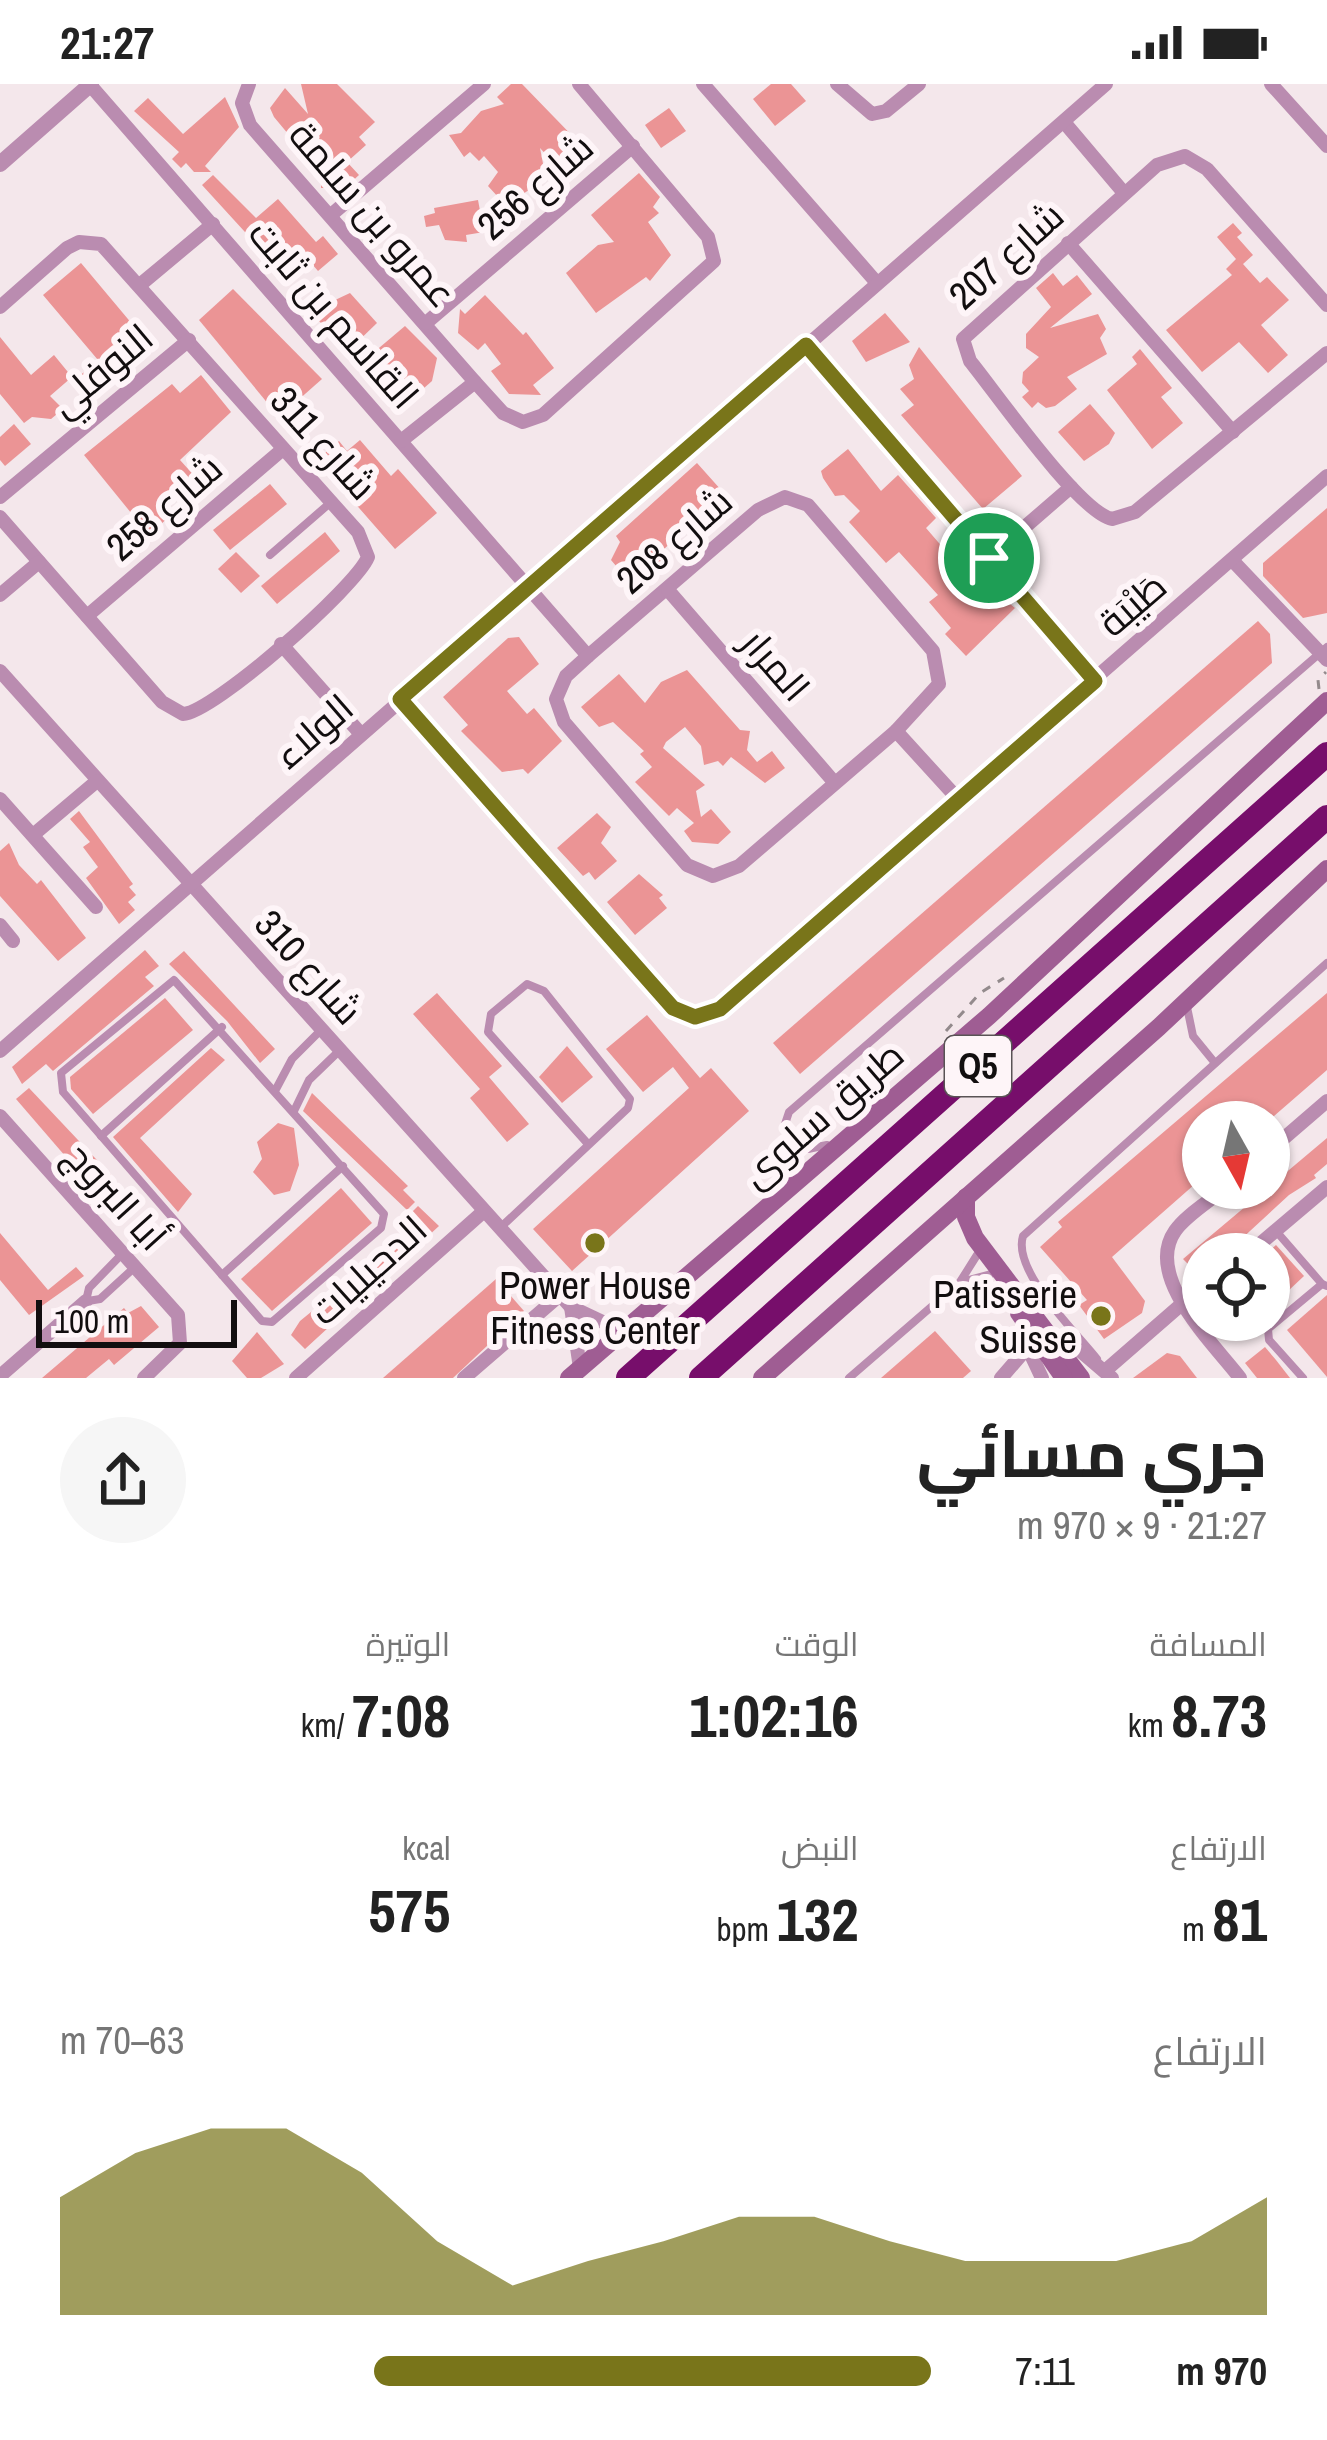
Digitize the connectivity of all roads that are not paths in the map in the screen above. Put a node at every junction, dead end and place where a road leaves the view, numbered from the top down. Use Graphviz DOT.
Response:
graph roads {
  1 [pos="249,84"];
  2 [pos="484,84"];
  3 [pos="578,84"];
  4 [pos="704,84"];
  5 [pos="837,84"];
  6 [pos="919,84"];
  7 [pos="1106,84"];
  8 [pos="1271,84"];
  9 [pos="90,85"];
  10 [pos="1064,122"];
  11 [pos="633,146"];
  12 [pos="1327,146"];
  13 [pos="2,158"];
  14 [pos="1124,193"];
  15 [pos="331,215"];
  16 [pos="213,224"];
  17 [pos="1068,243"];
  18 [pos="877,283"];
  19 [pos="141,284"];
  20 [pos="1327,305"];
  21 [pos="0,307"];
  22 [pos="426,323"];
  23 [pos="189,340"];
  24 [pos="806,345"];
  25 [pos="1327,352"];
  26 [pos="475,382"];
  27 [pos="1233,432"];
  28 [pos="401,441"];
  29 [pos="283,449"];
  30 [pos="1327,476"];
  31 [pos="1071,487"];
  32 [pos="0,496"];
  33 [pos="332,502"];
  34 [pos="0,517"];
  35 [pos="270,555"];
  36 [pos="989,558"];
  37 [pos="1232,560"];
  38 [pos="39,562"];
  39 [pos="526,588"];
  40 [pos="668,590"];
  41 [pos="0,595"];
  42 [pos="87,616"];
  43 [pos="281,644"];
  44 [pos="588,656"];
  45 [pos="1325,660"];
  46 [pos="0,671"];
  47 [pos="1095,681"];
  48 [pos="400,699"];
  49 [pos="1322,699"];
  50 [pos="896,731"];
  51 [pos="360,734"];
  52 [pos="1327,754"];
  53 [pos="98,781"];
  54 [pos="834,782"];
  55 [pos="0,799"];
  56 [pos="958,800"];
  57 [pos="1327,818"];
  58 [pos="33,835"];
  59 [pos="1327,869"];
  60 [pos="189,884"];
  61 [pos="96,907"];
  62 [pos="0,925"];
  63 [pos="13,941"];
  64 [pos="1327,963"];
  65 [pos="1186,1001"];
  66 [pos="222,1027"];
  67 [pos="322,1030"];
  68 [pos="1182,1032"];
  69 [pos="1193,1036"];
  70 [pos="0,1051"];
  71 [pos="340,1051"];
  72 [pos="1215,1063"];
  73 [pos="274,1091"];
  74 [pos="1327,1101"];
  75 [pos="294,1111"];
  76 [pos="0,1116"];
  77 [pos="866,1125"];
  78 [pos="1290,1133"];
  79 [pos="101,1136"];
  80 [pos="792,1141"];
  81 [pos="588,1144"];
  82 [pos="343,1166"];
  83 [pos="1327,1187"];
  84 [pos="966,1197"];
  85 [pos="1201,1209"];
  86 [pos="767,1210"];
  87 [pos="484,1211"];
  88 [pos="500,1228"];
  89 [pos="927,1231"];
  90 [pos="1276,1231"];
  91 [pos="1274,1233"];
  92 [pos="123,1253"];
  93 [pos="977,1255"];
  94 [pos="135,1267"];
  95 [pos="991,1274"];
  96 [pos="222,1275"];
  97 [pos="960,1282"];
  98 [pos="1324,1285"];
  99 [pos="1182,1300"];
  100 [pos="86,1301"];
  101 [pos="566,1301"];
  102 [pos="1182,1304"];
  103 [pos="633,1325"];
  104 [pos="1047,1332"];
  105 [pos="1026,1333"];
  106 [pos="1212,1341"];
  107 [pos="2,1370"];
  108 [pos="574,1373"];
  109 [pos="1109,1374"];
  110 [pos="144,1378"];
  111 [pos="296,1378"];
  112 [pos="464,1378"];
  113 [pos="628,1378"];
  114 [pos="702,1378"];
  115 [pos="762,1378"];
  116 [pos="849,1378"];
  117 [pos="1002,1378"];
  118 [pos="1041,1378"];
  119 [pos="1064,1378"];
  120 [pos="1081,1378"];
  121 [pos="1240,1378"];
  122 [pos="1303,1378"];
  1 -- 15 [label="street, عمرو بن سلمة"];
  2 -- 15 [label="street"];
  3 -- 11 [label="street, عمرو بن سلمة"];
  4 -- 18 [label="street"];
  5 -- 6 [label="street"];
  7 -- 10 [label="street, الولاء"];
  8 -- 12 [label="street"];
  9 -- 13 [label="street"];
  9 -- 16 [label="street, القاسم بن ثابت"];
  10 -- 14 [label="street"];
  10 -- 18 [label="street, الولاء"];
  11 -- 22 [label="street, شارع 256"];
  11 -- 26 [label="street, عمرو بن سلمة"];
  14 -- 17 [label="street, شارع 207"];
  14 -- 20 [label="street, شارع 207"];
  15 -- 22 [label="street, عمرو بن سلمة"];
  16 -- 19 [label="street"];
  16 -- 28 [label="street, القاسم بن ثابت"];
  17 -- 27 [label="street"];
  17 -- 31 [label="street, شارع 207"];
  18 -- 24 [label="street, الولاء"];
  19 -- 21 [label="street, شارع 311"];
  19 -- 23 [label="street, شارع 311"];
  22 -- 26 [label="street, عمرو بن سلمة"];
  23 -- 29 [label="street, شارع 311"];
  23 -- 32 [label="street, النوفلي"];
  24 -- 36 [label="street"];
  24 -- 39 [label="street, الولاء"];
  25 -- 27 [label="street, شارع 207"];
  26 -- 28 [label="street"];
  27 -- 31 [label="street, شارع 207"];
  28 -- 39 [label="street, القاسم بن ثابت"];
  29 -- 33 [label="street, شارع 311"];
  29 -- 42 [label="street, شارع 258"];
  30 -- 37 [label="street, طَيْبَة"];
  31 -- 36 [label="street"];
  33 -- 35 [label="lane"];
  33 -- 43 [label="street, شارع 311"];
  34 -- 38 [label="street, شارع 311"];
  36 -- 47 [label="street"];
  37 -- 45 [label="street"];
  37 -- 47 [label="street, طَيْبَة"];
  38 -- 41 [label="street"];
  38 -- 42 [label="street, شارع 311"];
  39 -- 44 [label="street"];
  39 -- 48 [label="street, الولاء"];
  40 -- 44 [label="street, شارع 208"];
  40 -- 50 [label="street, شارع 208"];
  40 -- 54 [label="street, المرار"];
  42 -- 43 [label="street, شارع 311"];
  43 -- 51 [label="street"];
  44 -- 54 [label="street, شارع 208"];
  45 -- 80 [label="lane"];
  46 -- 53 [label="street, شارع 310"];
  47 -- 56 [label="street, طَيْبَة"];
  48 -- 51 [label="street, الولاء"];
  48 -- 56 [label="street, طَيْبَة"];
  49 -- 77 [label="main road, طريق سلوى"];
  50 -- 54 [label="street, شارع 208"];
  50 -- 56 [label="street"];
  51 -- 60 [label="street, الولاء"];
  52 -- 113 [label="highway, طريق سلوى / Q5"];
  53 -- 58 [label="street"];
  53 -- 60 [label="street, شارع 310"];
  55 -- 58 [label="street"];
  57 -- 114 [label="highway, Q5"];
  58 -- 61 [label="street"];
  59 -- 65 [label="main road"];
  60 -- 67 [label="street, شارع 310"];
  60 -- 70 [label="street, الولاء"];
  62 -- 63 [label="street"];
  64 -- 72 [label="lane"];
  65 -- 69 [label="lane"];
  65 -- 84 [label="main road"];
  66 -- 73 [label="lane"];
  66 -- 79 [label="lane"];
  66 -- 79 [label="lane"];
  67 -- 71 [label="street, شارع 310"];
  67 -- 73 [label="lane"];
  68 -- 69 [label="lane"];
  69 -- 72 [label="lane"];
  71 -- 75 [label="lane"];
  71 -- 87 [label="street, شارع 310"];
  72 -- 109 [label="lane"];
  73 -- 75 [label="lane"];
  74 -- 78 [label="street"];
  75 -- 82 [label="lane"];
  76 -- 92 [label="street, أبا البروج"];
  77 -- 80 [label="lane"];
  77 -- 86 [label="main road, طريق سلوى"];
  79 -- 96 [label="lane"];
  80 -- 86 [label="lane"];
  81 -- 81 [label="lane"];
  81 -- 88 [label="lane"];
  82 -- 96 [label="lane"];
  82 -- 96 [label="lane"];
  83 -- 90 [label="street"];
  84 -- 89 [label="main road"];
  84 -- 104 [label="main road"];
  85 -- 99 [label="street"];
  86 -- 103 [label="main road, طريق سلوى"];
  87 -- 88 [label="street, شارع 310"];
  87 -- 111 [label="street, الدحيليات"];
  88 -- 101 [label="street, شارع 310"];
  89 -- 93 [label="main road"];
  89 -- 115 [label="main road"];
  90 -- 91 [label="street"];
  90 -- 98 [label="lane"];
  92 -- 94 [label="street, أبا البروج"];
  92 -- 100 [label="lane"];
  93 -- 95 [label="main road"];
  93 -- 97 [label="lane"];
  94 -- 100 [label="lane"];
  94 -- 110 [label="street, أبا البروج"];
  95 -- 97 [label="lane"];
  95 -- 105 [label="main road"];
  97 -- 116 [label="lane"];
  98 -- 122 [label="lane"];
  100 -- 107 [label="street"];
  101 -- 103 [label="street, شارع 310"];
  101 -- 108 [label="street"];
  101 -- 112 [label="street"];
  102 -- 109 [label="street"];
  103 -- 108 [label="main road, طريق سلوى"];
  104 -- 109 [label="street"];
  104 -- 120 [label="main road"];
  105 -- 117 [label="street"];
  105 -- 118 [label="street"];
  105 -- 119 [label="main road"];
  106 -- 121 [label="street"];
  117 -- 118 [label="street"];
}
